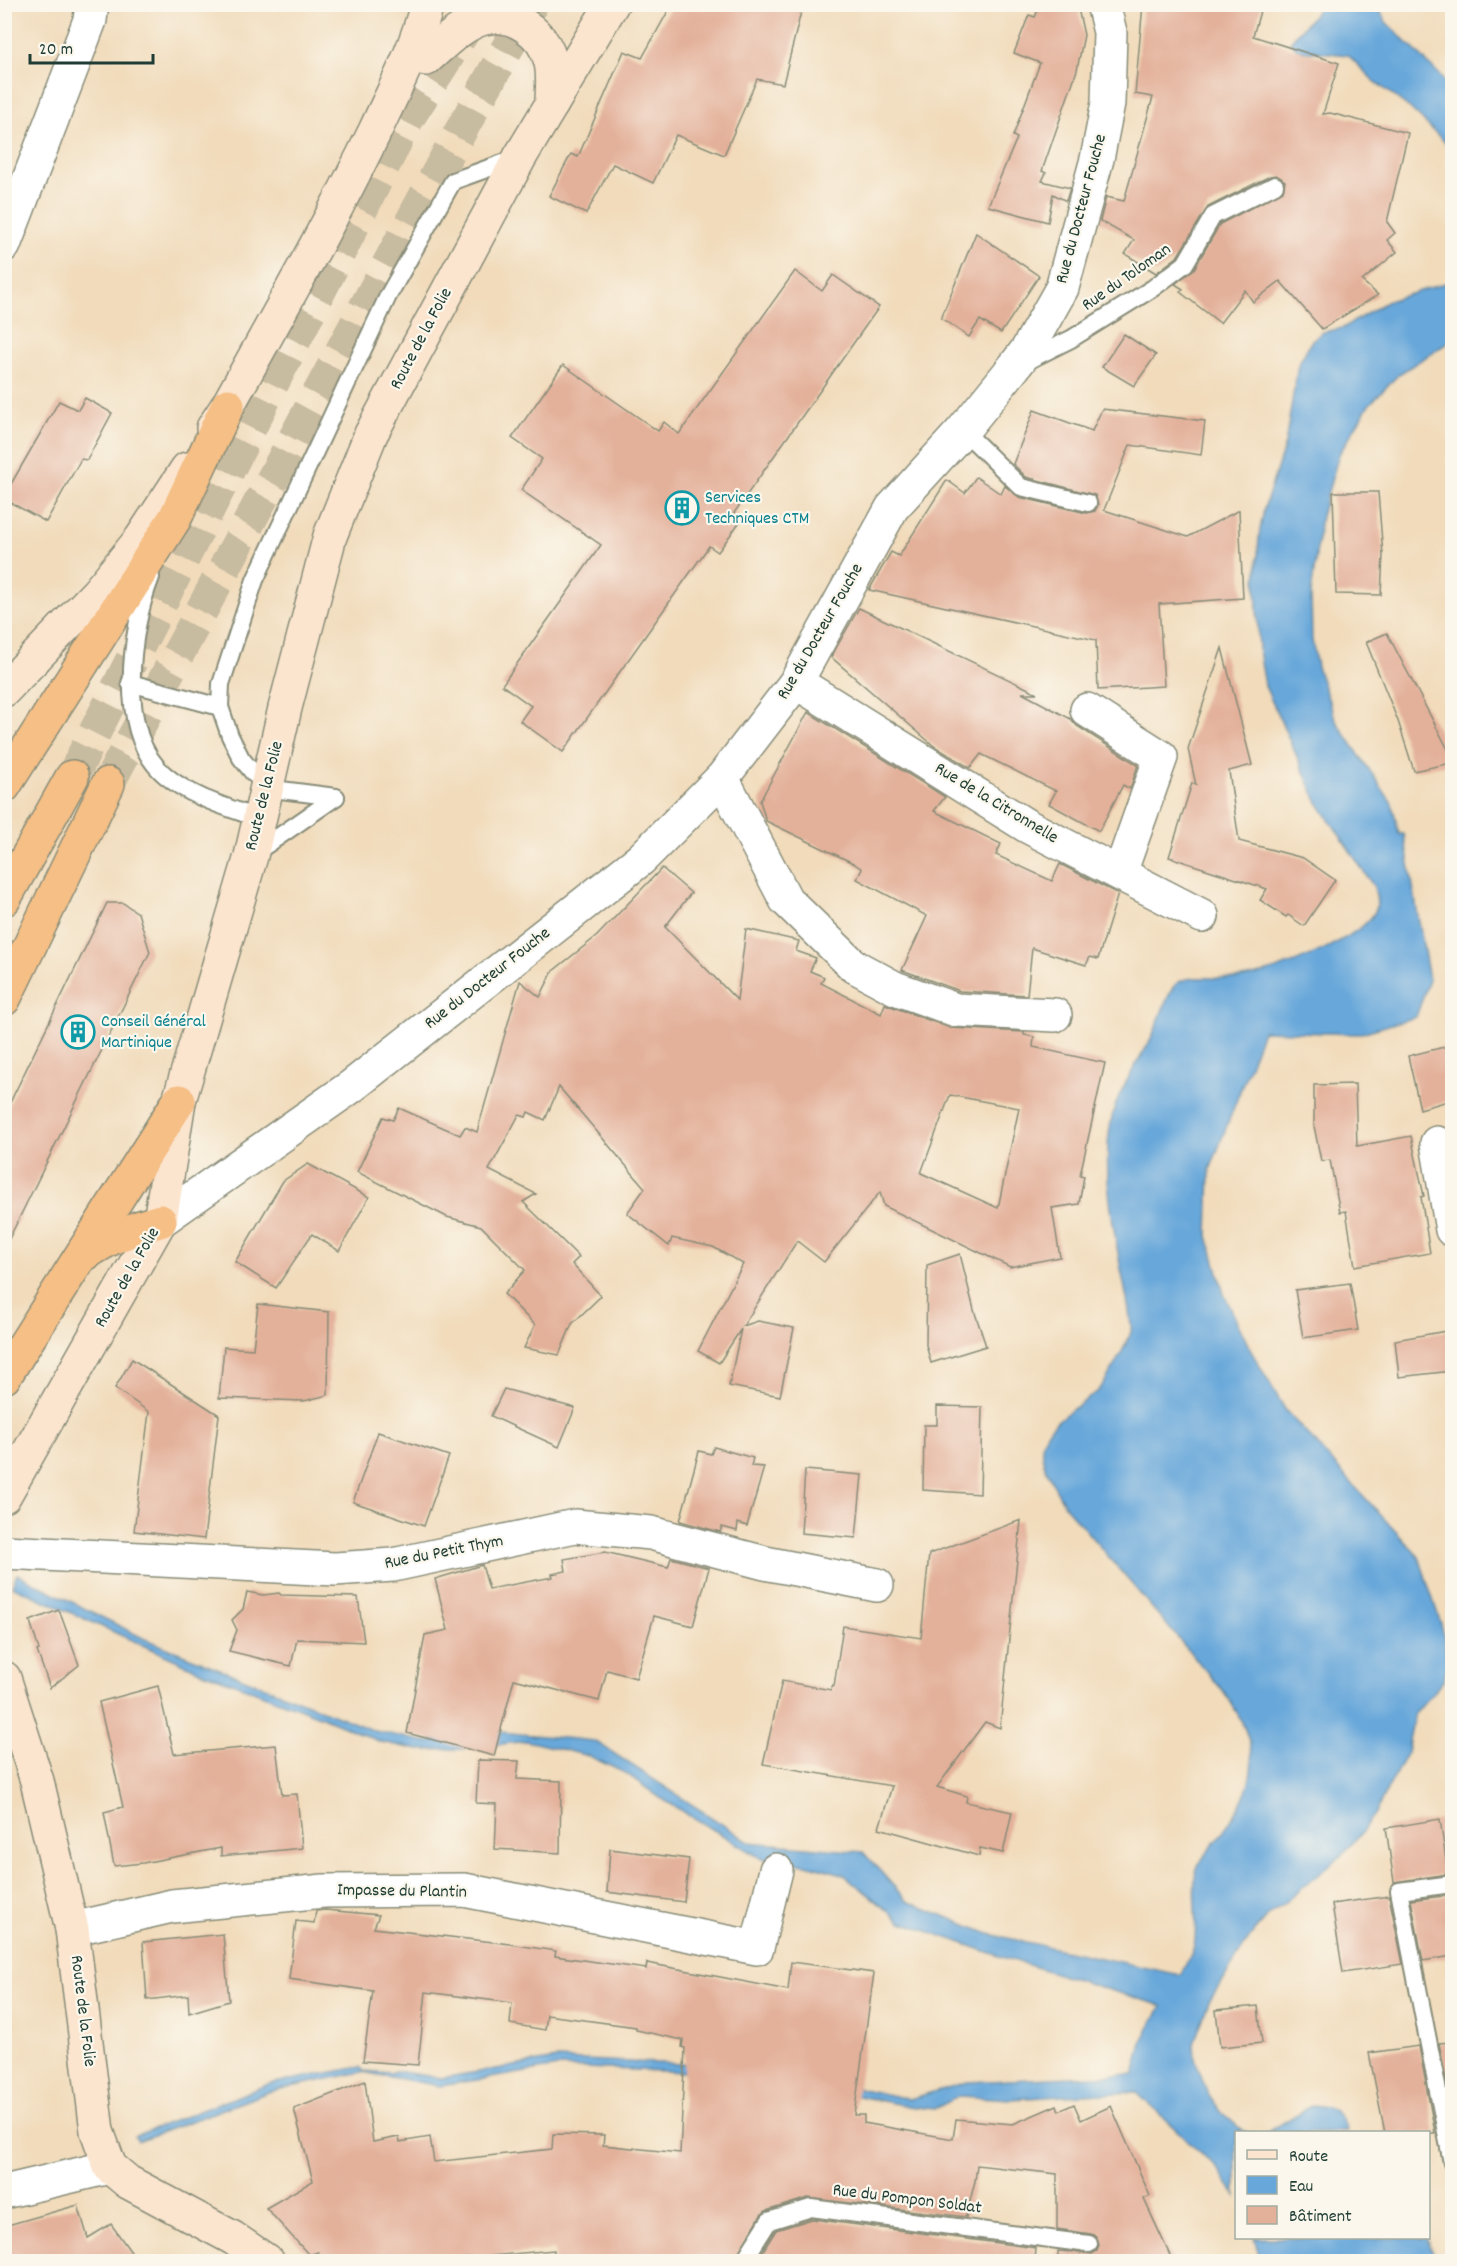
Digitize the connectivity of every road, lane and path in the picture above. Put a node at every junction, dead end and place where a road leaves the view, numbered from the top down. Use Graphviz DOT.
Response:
graph roads {
  1 [pos="92,4"];
  2 [pos="427,4"];
  3 [pos="448,4"];
  4 [pos="612,4"];
  5 [pos="1128,4"];
  6 [pos="1107,18"];
  7 [pos="426,59"];
  8 [pos="552,104"];
  9 [pos="363,156"];
  10 [pos="520,157"];
  11 [pos="1275,185"];
  12 [pos="4,245"];
  13 [pos="1014,367"];
  14 [pos="228,405"];
  15 [pos="963,430"];
  16 [pos="1088,503"];
  17 [pos="175,518"];
  18 [pos="796,682"];
  19 [pos="130,683"];
  20 [pos="4,690"];
  21 [pos="220,707"];
  22 [pos="1086,710"];
  23 [pos="72,777"];
  24 [pos="722,778"];
  25 [pos="108,784"];
  26 [pos="269,785"];
  27 [pos="4,786"];
  28 [pos="260,819"];
  29 [pos="250,856"];
  30 [pos="1119,873"];
  31 [pos="4,899"];
  32 [pos="1202,916"];
  33 [pos="4,999"];
  34 [pos="1056,1015"];
  35 [pos="178,1101"];
  36 [pos="1437,1143"];
  37 [pos="160,1221"];
  38 [pos="1452,1230"];
  39 [pos="81,1256"];
  40 [pos="4,1377"];
  41 [pos="4,1496"];
  42 [pos="4,1552"];
  43 [pos="877,1585"];
  44 [pos="4,1678"];
  45 [pos="776,1870"];
  46 [pos="1452,1884"];
  47 [pos="72,1929"];
  48 [pos="1452,2163"];
  49 [pos="110,2167"];
  50 [pos="4,2192"];
  51 [pos="1089,2244"];
  52 [pos="268,2262"];
  53 [pos="743,2262"];
  1 -- 12 [label="street"];
  2 -- 9 [label="main road"];
  3 -- 7 [label="main road"];
  4 -- 8 [label="main road, Route de la Folie"];
  5 -- 6 [label="street"];
  6 -- 13 [label="street, Rue du Docteur Fouche"];
  7 -- 8 [label="main road"];
  7 -- 9 [label="main road"];
  8 -- 10 [label="main road, Route de la Folie"];
  9 -- 14 [label="main road"];
  10 -- 21 [label="lane"];
  10 -- 26 [label="main road, Route de la Folie"];
  11 -- 13 [label="lane, Rue du Toloman"];
  13 -- 15 [label="street, Rue du Docteur Fouche"];
  14 -- 17 [label="highway"];
  14 -- 20 [label="main road"];
  15 -- 16 [label="lane"];
  15 -- 18 [label="street, Rue du Docteur Fouche"];
  17 -- 19 [label="lane"];
  17 -- 27 [label="highway"];
  18 -- 24 [label="street, Rue du Docteur Fouche"];
  18 -- 30 [label="street, Rue de la Citronnelle"];
  19 -- 21 [label="lane"];
  19 -- 28 [label="lane"];
  21 -- 26 [label="lane"];
  22 -- 30 [label="street"];
  23 -- 31 [label="highway"];
  24 -- 34 [label="street"];
  24 -- 37 [label="street, Rue du Docteur Fouche"];
  25 -- 33 [label="highway"];
  26 -- 28 [label="main road, Route de la Folie"];
  26 -- 29 [label="lane"];
  28 -- 29 [label="main road, Route de la Folie"];
  29 -- 35 [label="main road, Route de la Folie"];
  30 -- 32 [label="street, Rue de la Citronnelle"];
  35 -- 37 [label="main road, Route de la Folie"];
  35 -- 39 [label="highway"];
  36 -- 38 [label="street"];
  37 -- 39 [label="highway"];
  37 -- 41 [label="main road, Route de la Folie"];
  39 -- 40 [label="highway"];
  42 -- 43 [label="street, Rue du Petit Thym"];
  44 -- 47 [label="main road, Route de la Folie"];
  45 -- 47 [label="street, Impasse du Plantin"];
  46 -- 48 [label="lane"];
  47 -- 49 [label="main road, Route de la Folie"];
  49 -- 50 [label="street"];
  49 -- 52 [label="main road"];
  51 -- 53 [label="lane, Rue du Pompon Soldat"];
}
